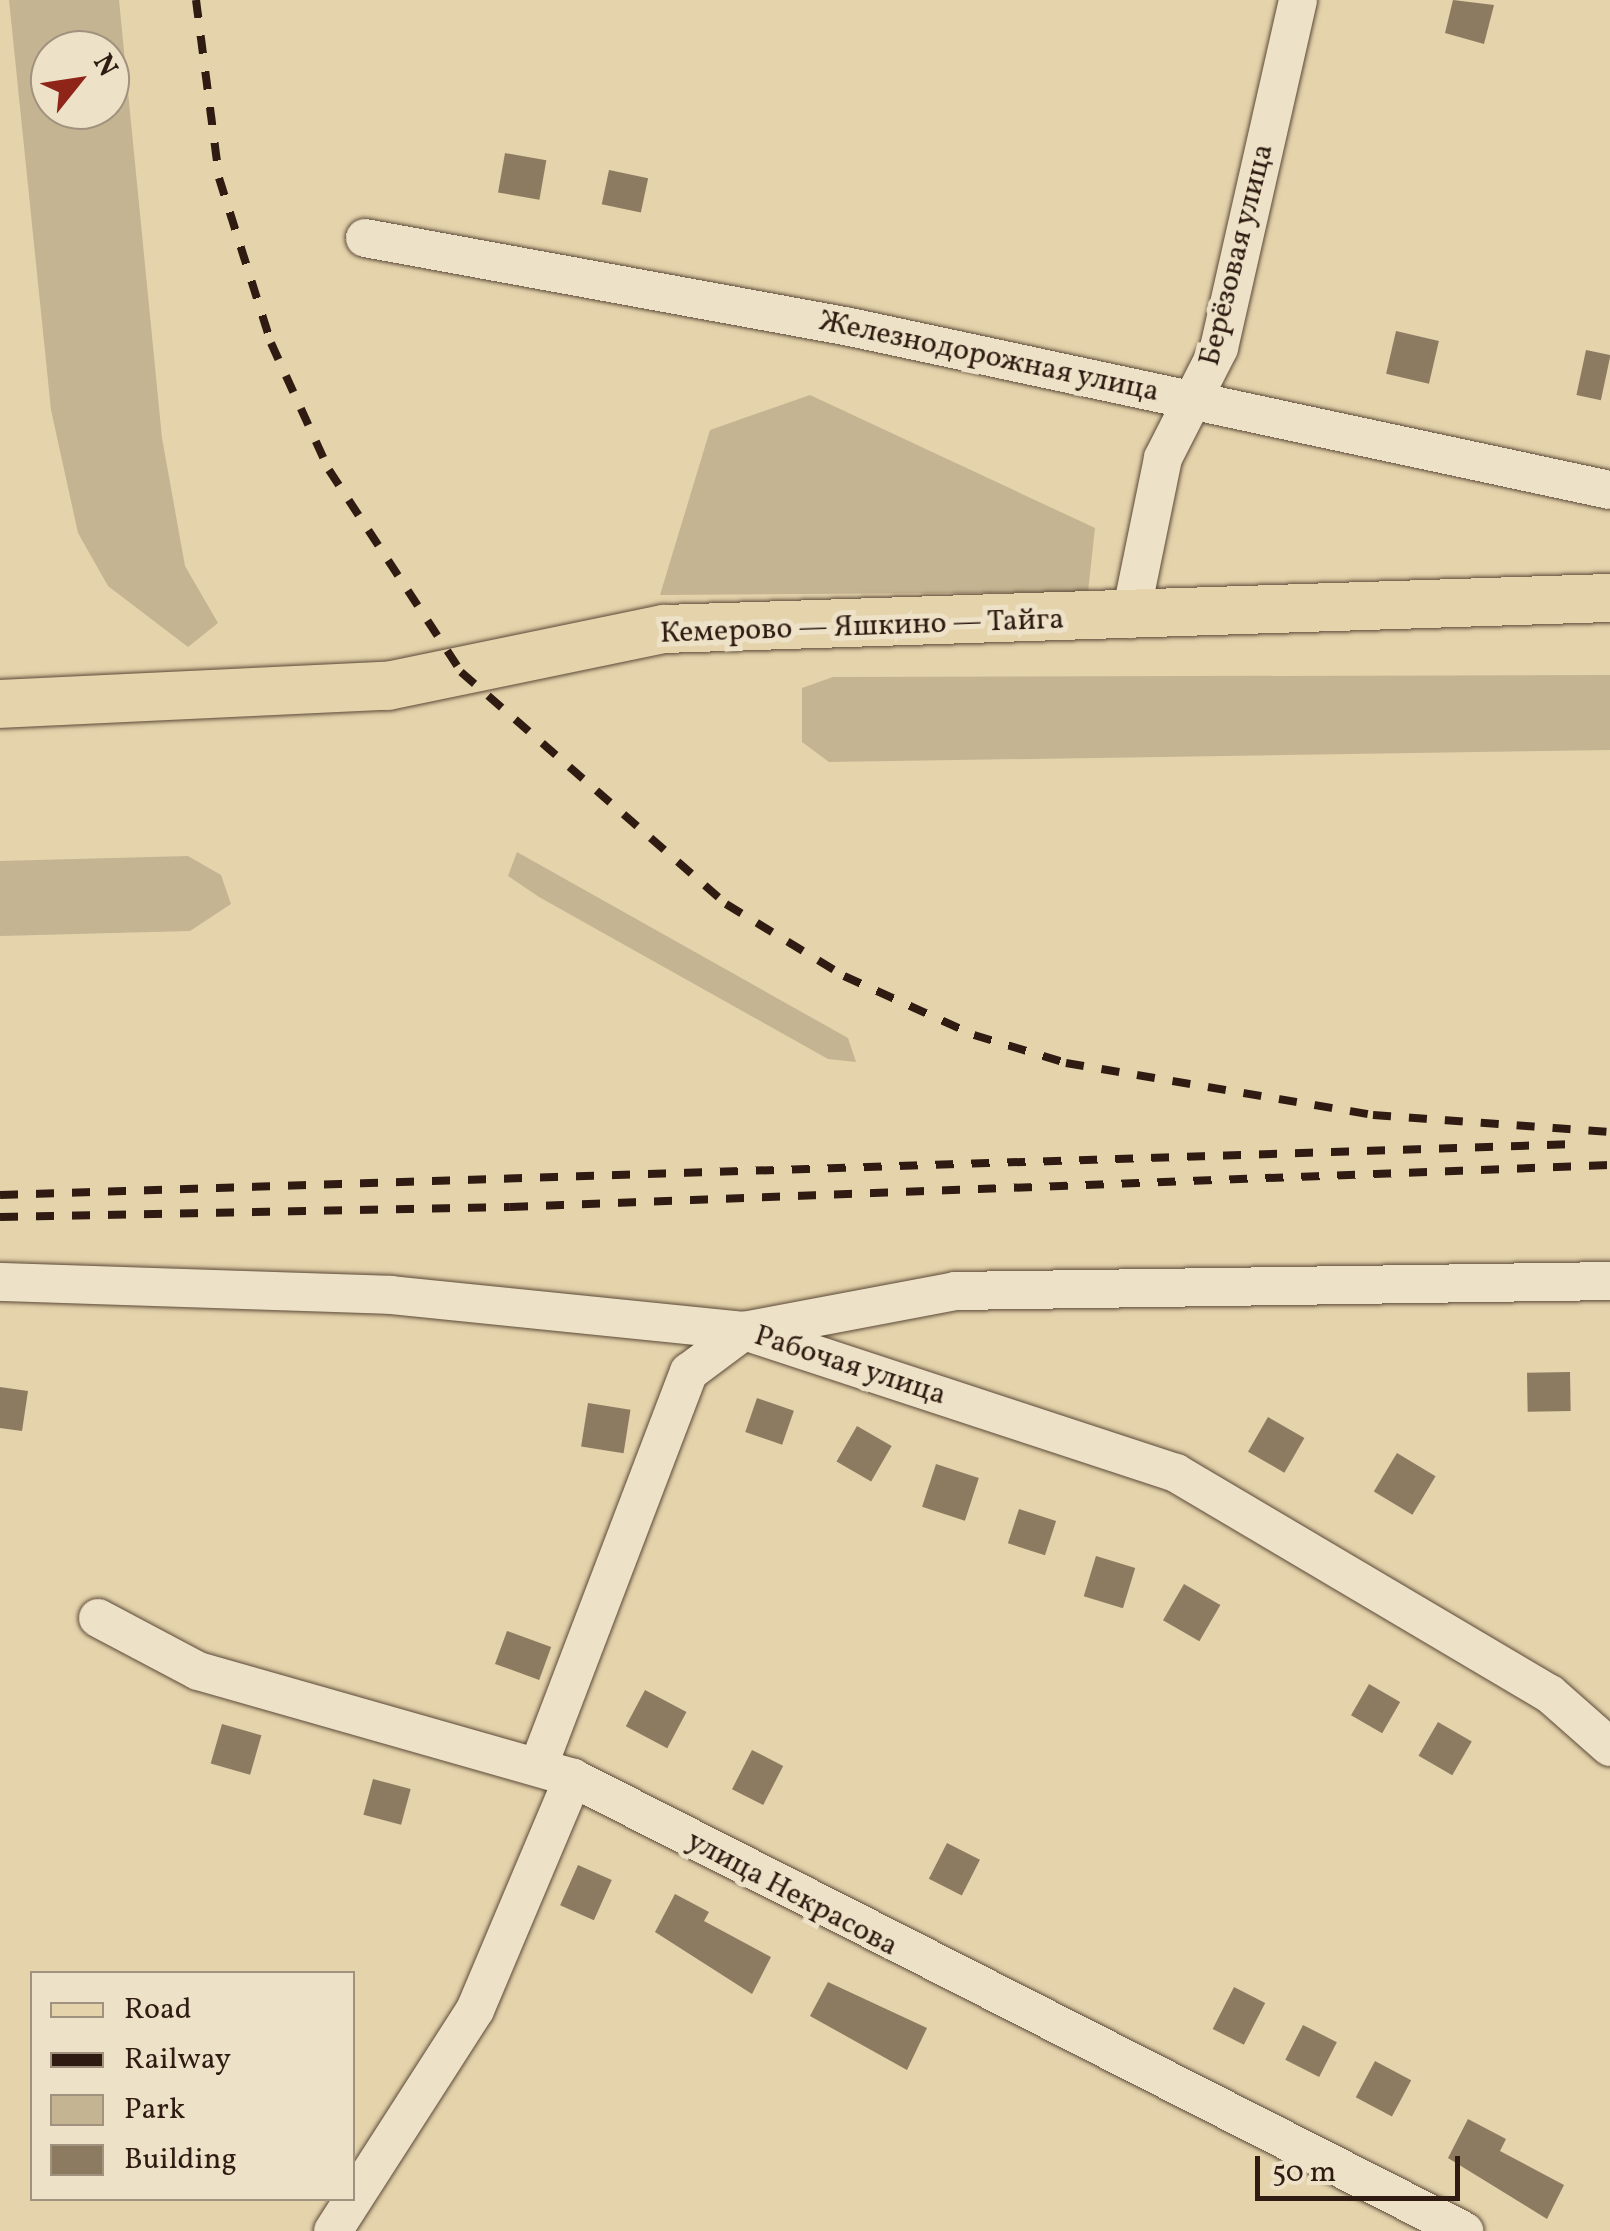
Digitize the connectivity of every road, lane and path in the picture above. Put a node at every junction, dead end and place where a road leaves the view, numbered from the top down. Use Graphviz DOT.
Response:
graph roads {
  1 [pos="1298,0"];
  2 [pos="365,238"];
  3 [pos="1198,401"];
  4 [pos="1610,490"];
  5 [pos="1610,598"];
  6 [pos="1130,619"];
  7 [pos="0,704"];
  8 [pos="1610,1281"];
  9 [pos="0,1282"];
  10 [pos="744,1331"];
  11 [pos="98,1618"];
  12 [pos="1610,1747"];
  13 [pos="556,1773"];
  14 [pos="355,2197"];
  15 [pos="352,2201"];
  16 [pos="333,2231"];
  17 [pos="1464,2231"];
  1 -- 3 [label="street, Берёзовая улица"];
  2 -- 3 [label="street, Железнодорожная улица"];
  3 -- 4 [label="street, Железнодорожная улица"];
  3 -- 6 [label="street, Берёзовая улица"];
  5 -- 6 [label="main road, Кемерово — Яшкино — Тайга"];
  6 -- 7 [label="main road, Кемерово — Яшкино — Тайга"];
  8 -- 10 [label="street"];
  9 -- 10 [label="street, Рабочая улица"];
  10 -- 12 [label="street, Рабочая улица"];
  10 -- 13 [label="street"];
  11 -- 13 [label="street, улица Некрасова"];
  13 -- 14 [label="street"];
  13 -- 17 [label="street, улица Некрасова"];
  15 -- 16 [label="street"];
}
